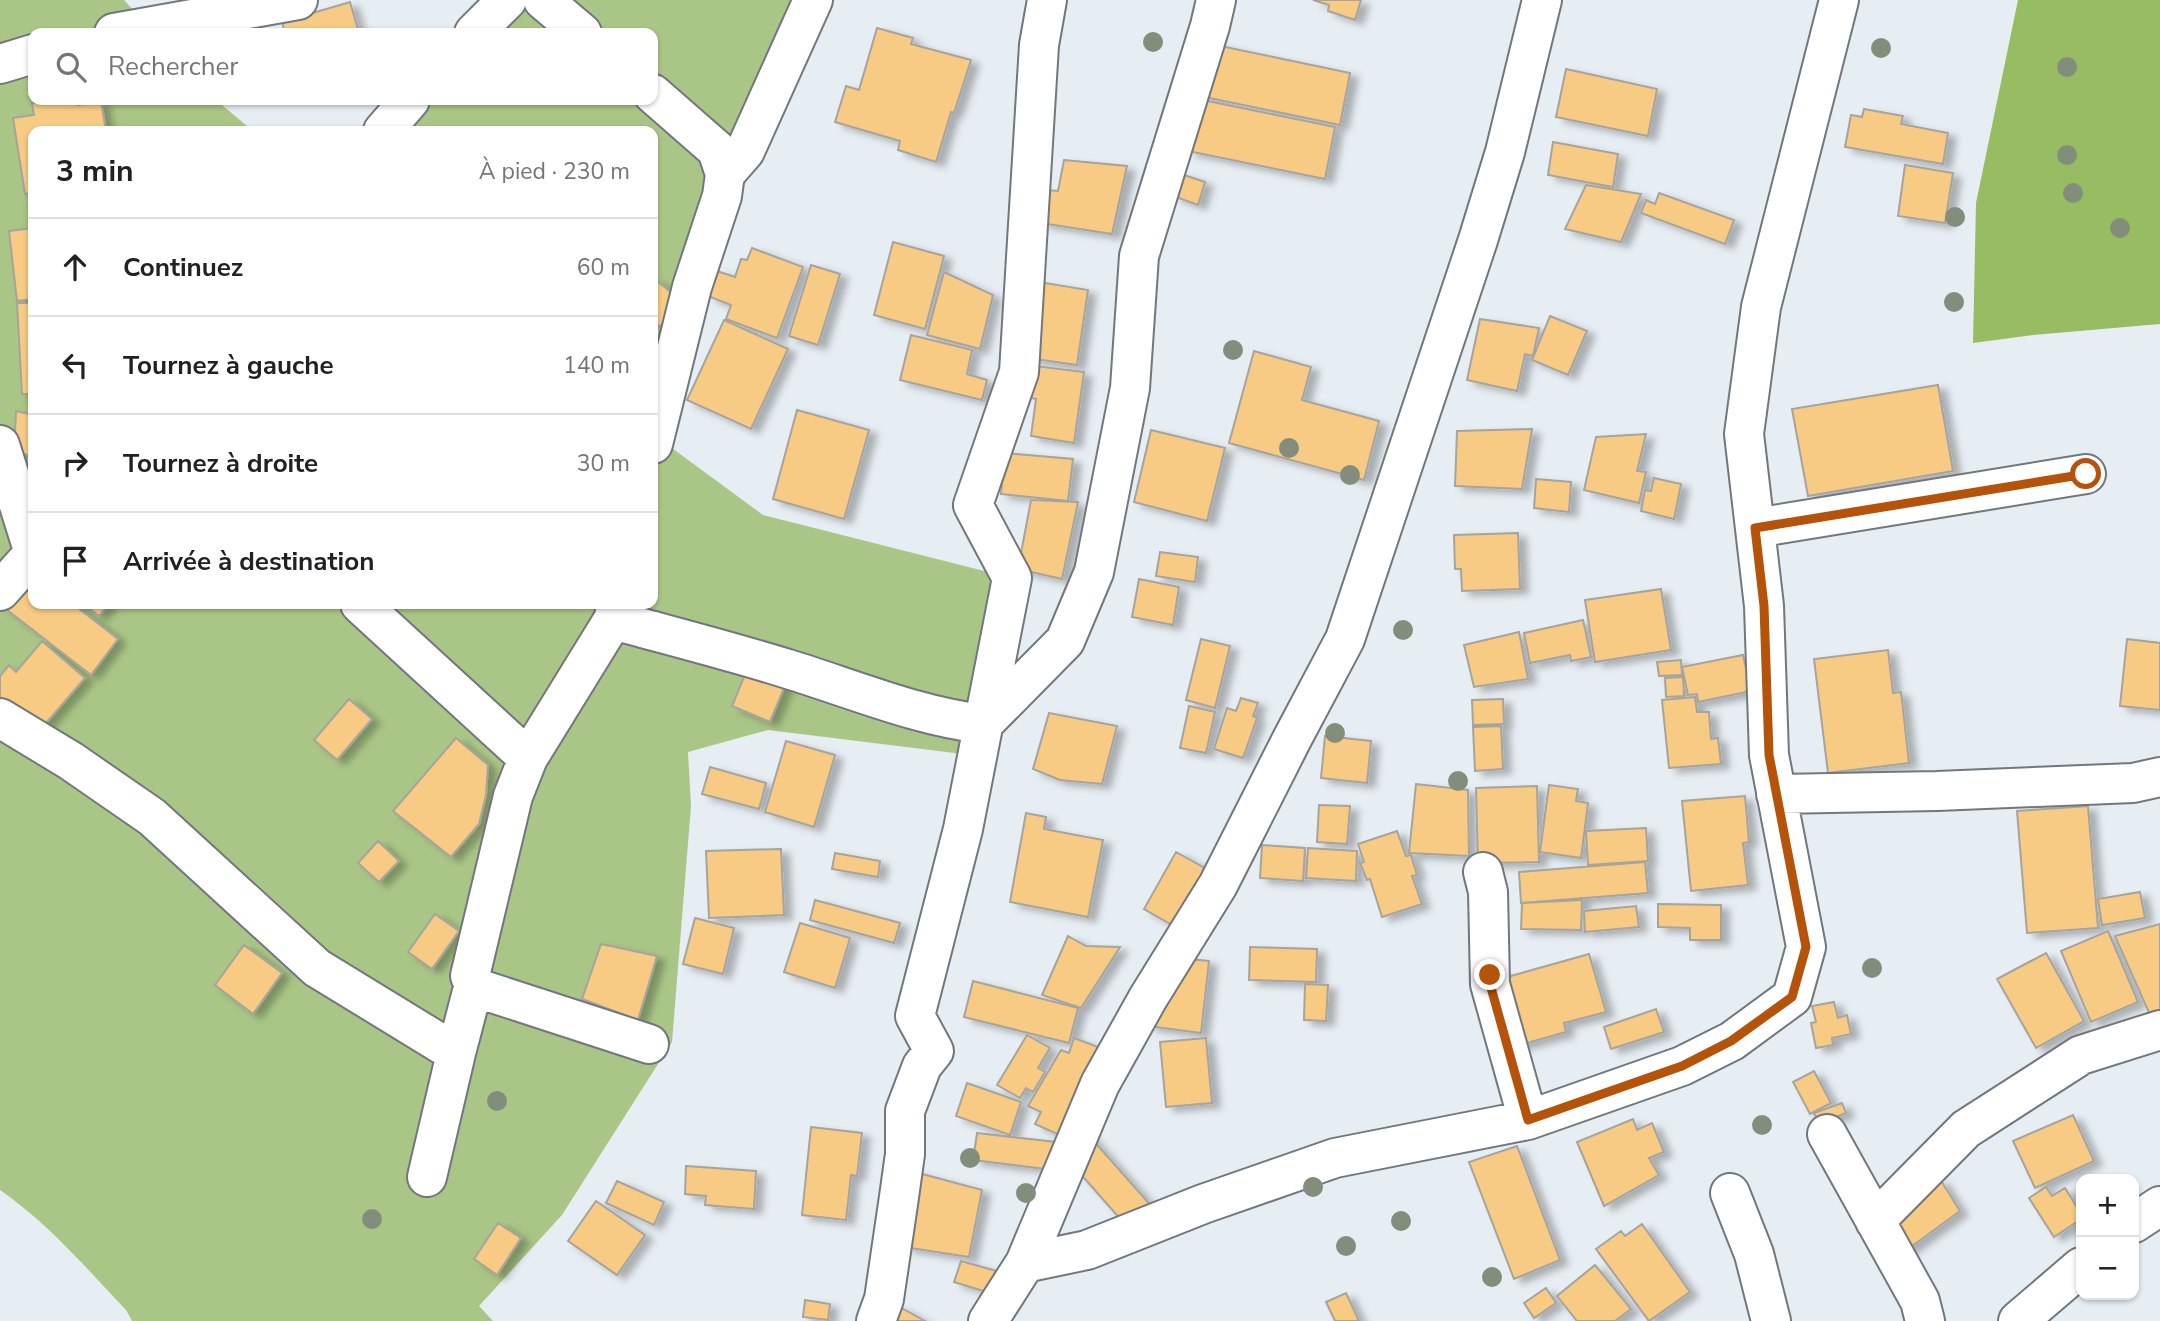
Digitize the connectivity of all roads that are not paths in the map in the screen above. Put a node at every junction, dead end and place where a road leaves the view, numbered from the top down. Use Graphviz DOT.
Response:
graph roads {
  1 [pos="298,0"];
  2 [pos="507,0"];
  3 [pos="543,0"];
  4 [pos="813,0"];
  5 [pos="1047,0"];
  6 [pos="1216,0"];
  7 [pos="1542,0"];
  8 [pos="1839,0"];
  9 [pos="142,28"];
  10 [pos="479,28"];
  11 [pos="576,28"];
  12 [pos="28,56"];
  13 [pos="0,64"];
  14 [pos="658,98"];
  15 [pos="406,105"];
  16 [pos="387,126"];
  17 [pos="725,174"];
  18 [pos="658,424"];
  19 [pos="0,445"];
  20 [pos="2086,474"];
  21 [pos="1755,528"];
  22 [pos="28,536"];
  23 [pos="28,558"];
  24 [pos="0,591"];
  25 [pos="365,609"];
  26 [pos="615,612"];
  27 [pos="0,718"];
  28 [pos="984,724"];
  29 [pos="528,758"];
  30 [pos="2160,777"];
  31 [pos="1776,794"];
  32 [pos="1483,872"];
  33 [pos="474,984"];
  34 [pos="2160,1030"];
  35 [pos="649,1044"];
  36 [pos="456,1053"];
  37 [pos="1528,1120"];
  38 [pos="1827,1134"];
  39 [pos="426,1177"];
  40 [pos="1730,1194"];
  41 [pos="2160,1206"];
  42 [pos="2139,1220"];
  43 [pos="1875,1221"];
  44 [pos="1026,1263"];
  45 [pos="2076,1271"];
  46 [pos="876,1321"];
  47 [pos="988,1321"];
  48 [pos="1771,1321"];
  49 [pos="1925,1321"];
  50 [pos="2018,1321"];
  1 -- 9 [label="street"];
  2 -- 10 [label="street"];
  3 -- 11 [label="street"];
  4 -- 17 [label="street"];
  5 -- 28 [label="street"];
  6 -- 28 [label="street"];
  7 -- 44 [label="street"];
  8 -- 21 [label="street"];
  12 -- 13 [label="street"];
  14 -- 17 [label="street"];
  15 -- 16 [label="street"];
  17 -- 18 [label="street"];
  19 -- 22 [label="street"];
  20 -- 21 [label="street"];
  21 -- 31 [label="street"];
  23 -- 24 [label="street"];
  25 -- 29 [label="street"];
  26 -- 28 [label="street"];
  26 -- 29 [label="street"];
  27 -- 36 [label="street"];
  28 -- 46 [label="street"];
  29 -- 33 [label="street"];
  30 -- 31 [label="street"];
  31 -- 37 [label="street"];
  32 -- 37 [label="street"];
  33 -- 35 [label="street"];
  33 -- 36 [label="street"];
  34 -- 43 [label="street"];
  36 -- 39 [label="street"];
  37 -- 44 [label="street"];
  38 -- 43 [label="street"];
  40 -- 48 [label="street"];
  41 -- 42 [label="street"];
  43 -- 49 [label="street"];
  44 -- 47 [label="street"];
  45 -- 50 [label="street"];
}
